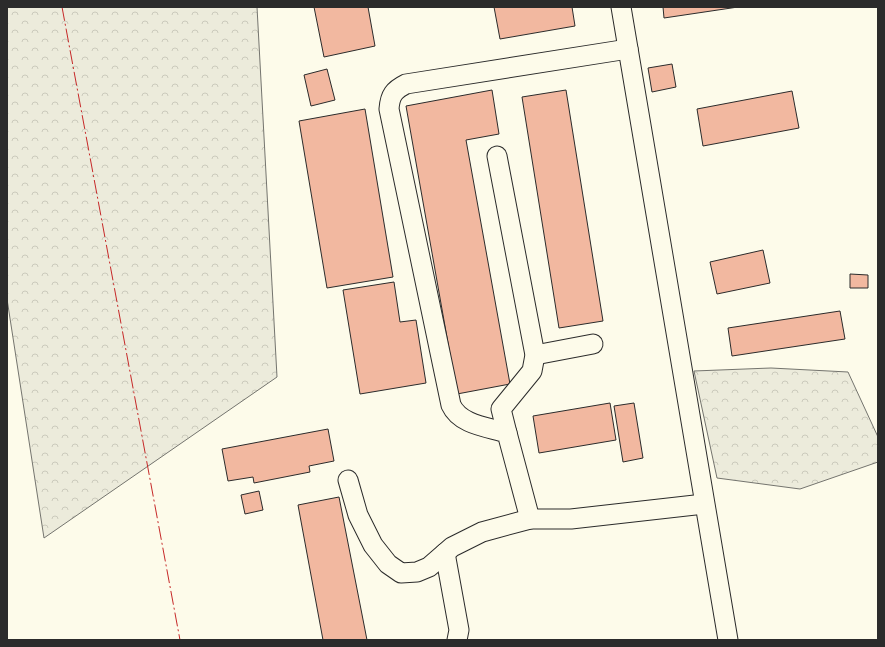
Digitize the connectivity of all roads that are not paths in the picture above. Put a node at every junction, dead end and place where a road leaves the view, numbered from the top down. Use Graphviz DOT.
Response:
graph roads {
  1 [pos="621,7"];
  2 [pos="628,49"];
  3 [pos="496,156"];
  4 [pos="593,344"];
  5 [pos="535,355"];
  6 [pos="507,433"];
  7 [pos="348,480"];
  8 [pos="704,504"];
  9 [pos="530,520"];
  10 [pos="445,553"];
  11 [pos="457,640"];
  12 [pos="728,640"];
  1 -- 2 [label="lane"];
  2 -- 6 [label="lane"];
  2 -- 8 [label="lane"];
  3 -- 5 [label="lane"];
  4 -- 5 [label="lane"];
  5 -- 6 [label="lane"];
  6 -- 9 [label="lane"];
  7 -- 10 [label="lane"];
  8 -- 9 [label="lane"];
  8 -- 12 [label="lane"];
  9 -- 10 [label="lane"];
  10 -- 11 [label="lane"];
}
